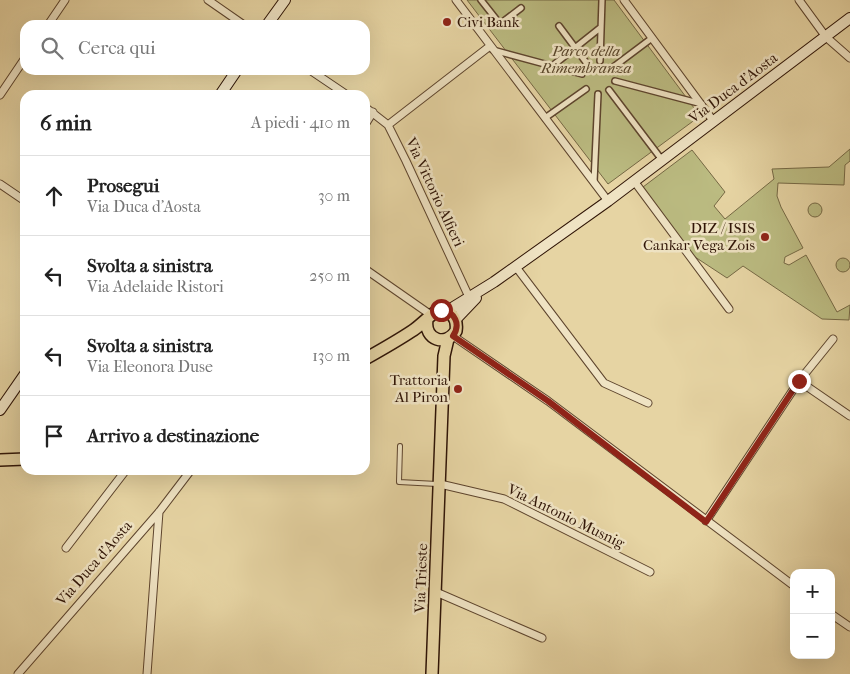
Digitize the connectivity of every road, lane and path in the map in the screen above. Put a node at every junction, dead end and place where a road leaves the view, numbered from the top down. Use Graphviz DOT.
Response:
graph roads {
  1 [pos="65,0"];
  2 [pos="208,0"];
  3 [pos="284,0"];
  4 [pos="456,0"];
  5 [pos="482,0"];
  6 [pos="602,0"];
  7 [pos="624,0"];
  8 [pos="799,0"];
  9 [pos="520,8"];
  10 [pos="850,18"];
  11 [pos="51,20"];
  12 [pos="237,20"];
  13 [pos="270,20"];
  14 [pos="559,26"];
  15 [pos="600,28"];
  16 [pos="826,37"];
  17 [pos="652,38"];
  18 [pos="574,47"];
  19 [pos="491,48"];
  20 [pos="850,58"];
  21 [pos="600,61"];
  22 [pos="20,65"];
  23 [pos="588,65"];
  24 [pos="550,67"];
  25 [pos="612,68"];
  26 [pos="582,74"];
  27 [pos="234,75"];
  28 [pos="317,75"];
  29 [pos="615,81"];
  30 [pos="586,88"];
  31 [pos="223,90"];
  32 [pos="340,90"];
  33 [pos="609,90"];
  34 [pos="598,94"];
  35 [pos="0,95"];
  36 [pos="702,104"];
  37 [pos="370,110"];
  38 [pos="373,112"];
  39 [pos="370,117"];
  40 [pos="545,118"];
  41 [pos="714,122"];
  42 [pos="388,125"];
  43 [pos="662,160"];
  44 [pos="634,181"];
  45 [pos="594,182"];
  46 [pos="0,184"];
  47 [pos="20,198"];
  48 [pos="608,201"];
  49 [pos="516,267"];
  50 [pos="370,273"];
  51 [pos="494,282"];
  52 [pos="469,297"];
  53 [pos="729,309"];
  54 [pos="447,311"];
  55 [pos="456,319"];
  56 [pos="428,322"];
  57 [pos="447,339"];
  58 [pos="833,339"];
  59 [pos="370,356"];
  60 [pos="20,381"];
  61 [pos="799,381"];
  62 [pos="648,403"];
  63 [pos="0,410"];
  64 [pos="850,416"];
  65 [pos="400,446"];
  66 [pos="0,453"];
  67 [pos="20,454"];
  68 [pos="20,459"];
  69 [pos="0,460"];
  70 [pos="122,475"];
  71 [pos="187,475"];
  72 [pos="440,484"];
  73 [pos="159,512"];
  74 [pos="706,522"];
  75 [pos="66,548"];
  76 [pos="650,572"];
  77 [pos="790,583"];
  78 [pos="436,592"];
  79 [pos="835,617"];
  80 [pos="850,627"];
  81 [pos="542,638"];
  82 [pos="18,674"];
  83 [pos="147,674"];
  84 [pos="432,674"];
  1 -- 11 [label="street"];
  2 -- 12 [label="street"];
  3 -- 13 [label="main road"];
  4 -- 19 [label="street"];
  5 -- 9 [label="street"];
  6 -- 15 [label="street"];
  7 -- 17 [label="street"];
  8 -- 16 [label="street"];
  10 -- 16 [label="main road, Via Duca d'Aosta"];
  14 -- 18 [label="street"];
  15 -- 18 [label="street"];
  15 -- 21 [label="street"];
  16 -- 20 [label="street"];
  16 -- 41 [label="main road, Via Duca d'Aosta"];
  17 -- 25 [label="street"];
  17 -- 36 [label="street"];
  18 -- 23 [label="street"];
  18 -- 24 [label="street"];
  19 -- 24 [label="street"];
  19 -- 40 [label="street"];
  19 -- 42 [label="street"];
  22 -- 35 [label="street"];
  24 -- 26 [label="street"];
  27 -- 31 [label="main road"];
  28 -- 32 [label="street"];
  29 -- 36 [label="street"];
  30 -- 40 [label="street"];
  33 -- 43 [label="street"];
  34 -- 45 [label="street"];
  36 -- 41 [label="street"];
  37 -- 38 [label="street, Via Vittorio Alfieri"];
  38 -- 39 [label="street"];
  38 -- 42 [label="street, Via Vittorio Alfieri"];
  40 -- 45 [label="street"];
  41 -- 43 [label="main road, Via Duca d'Aosta"];
  42 -- 52 [label="street, Via Vittorio Alfieri"];
  43 -- 44 [label="main road, Via Duca d'Aosta"];
  44 -- 48 [label="main road, Via Duca d'Aosta"];
  44 -- 53 [label="street"];
  45 -- 48 [label="street"];
  46 -- 47 [label="street"];
  48 -- 49 [label="main road, Via Duca d'Aosta"];
  49 -- 51 [label="main road, Via Duca d'Aosta"];
  49 -- 62 [label="street"];
  50 -- 56 [label="street"];
  51 -- 52 [label="main road, Via Duca d'Aosta"];
  51 -- 55 [label="main road, Via Duca d'Aosta"];
  52 -- 54 [label="main road, Via Duca d'Aosta"];
  54 -- 55 [label="main road"];
  54 -- 56 [label="main road, Via Duca d'Aosta"];
  55 -- 57 [label="main road"];
  56 -- 57 [label="main road"];
  56 -- 59 [label="main road, Via Duca d'Aosta"];
  57 -- 72 [label="main road, Via Trieste"];
  57 -- 74 [label="street"];
  58 -- 61 [label="street"];
  60 -- 63 [label="main road"];
  61 -- 64 [label="street"];
  61 -- 74 [label="street"];
  65 -- 72 [label="lane"];
  66 -- 67 [label="main road"];
  68 -- 69 [label="main road"];
  70 -- 75 [label="street"];
  71 -- 73 [label="street, Via Duca d'Aosta"];
  72 -- 76 [label="street, Via Antonio Musnig"];
  72 -- 78 [label="main road, Via Trieste"];
  73 -- 82 [label="street, Via Duca d'Aosta"];
  73 -- 83 [label="street"];
  74 -- 77 [label="street"];
  78 -- 81 [label="street"];
  78 -- 84 [label="main road, Via Trieste"];
  79 -- 80 [label="street"];
}
